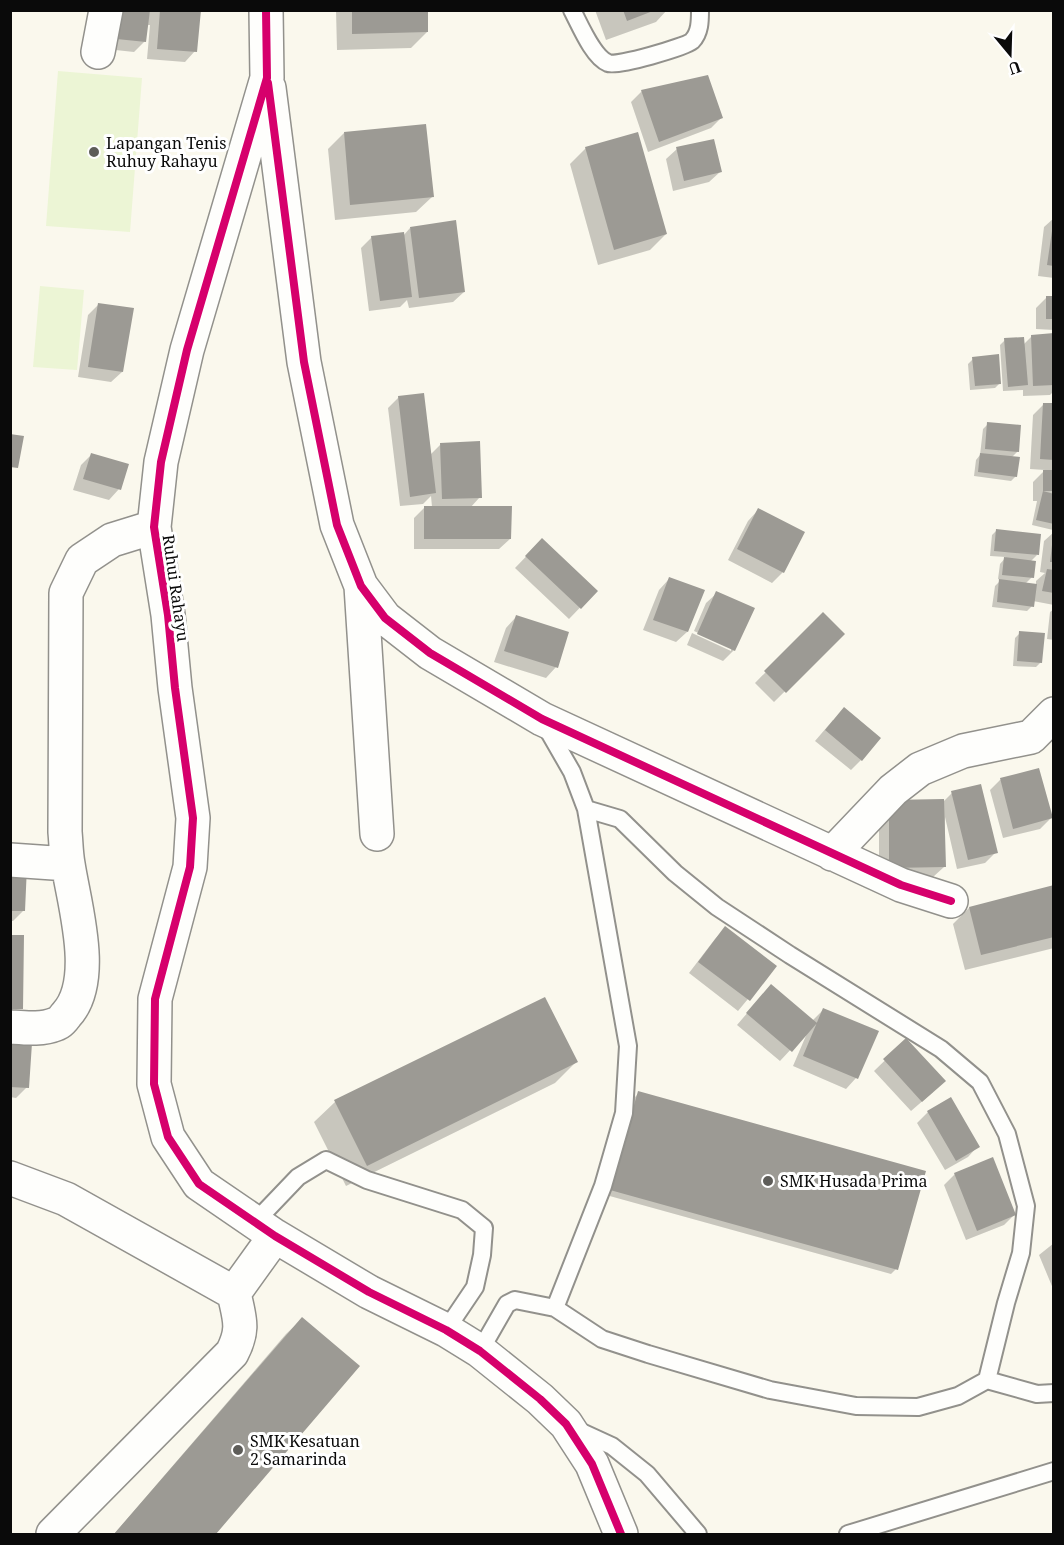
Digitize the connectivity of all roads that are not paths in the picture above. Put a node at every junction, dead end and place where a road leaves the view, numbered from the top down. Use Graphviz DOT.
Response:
graph roads {
  1 [pos="106,10"];
  2 [pos="266,10"];
  3 [pos="572,10"];
  4 [pos="700,10"];
  5 [pos="98,52"];
  6 [pos="267,78"];
  7 [pos="153,527"];
  8 [pos="361,586"];
  9 [pos="1053,714"];
  10 [pos="542,719"];
  11 [pos="586,809"];
  12 [pos="377,834"];
  13 [pos="832,854"];
  14 [pos="10,860"];
  15 [pos="68,864"];
  16 [pos="951,901"];
  17 [pos="10,1027"];
  18 [pos="10,1178"];
  19 [pos="265,1229"];
  20 [pos="234,1293"];
  21 [pos="555,1308"];
  22 [pos="446,1330"];
  23 [pos="480,1351"];
  24 [pos="987,1380"];
  25 [pos="1053,1393"];
  26 [pos="566,1424"];
  27 [pos="1053,1471"];
  28 [pos="53,1534"];
  29 [pos="621,1534"];
  30 [pos="698,1534"];
  31 [pos="848,1534"];
  1 -- 5 [label="street"];
  2 -- 6 [label="street, Ruhui Rahayu"];
  3 -- 4 [label="lane"];
  6 -- 7 [label="street, Ruhui Rahayu"];
  6 -- 8 [label="street"];
  7 -- 15 [label="street"];
  7 -- 19 [label="street, Ruhui Rahayu"];
  8 -- 10 [label="street"];
  8 -- 12 [label="street"];
  9 -- 13 [label="street"];
  10 -- 11 [label="lane"];
  10 -- 13 [label="street"];
  11 -- 21 [label="lane"];
  11 -- 24 [label="lane"];
  13 -- 16 [label="street"];
  14 -- 15 [label="street"];
  15 -- 17 [label="street"];
  18 -- 20 [label="street"];
  19 -- 20 [label="street"];
  19 -- 22 [label="street, Ruhui Rahayu"];
  19 -- 22 [label="lane"];
  20 -- 28 [label="street"];
  21 -- 23 [label="lane"];
  21 -- 24 [label="lane"];
  22 -- 23 [label="street, Ruhui Rahayu"];
  23 -- 26 [label="street, Ruhui Rahayu"];
  24 -- 25 [label="lane"];
  26 -- 29 [label="street, Ruhui Rahayu"];
  26 -- 30 [label="lane"];
  27 -- 31 [label="lane"];
}
